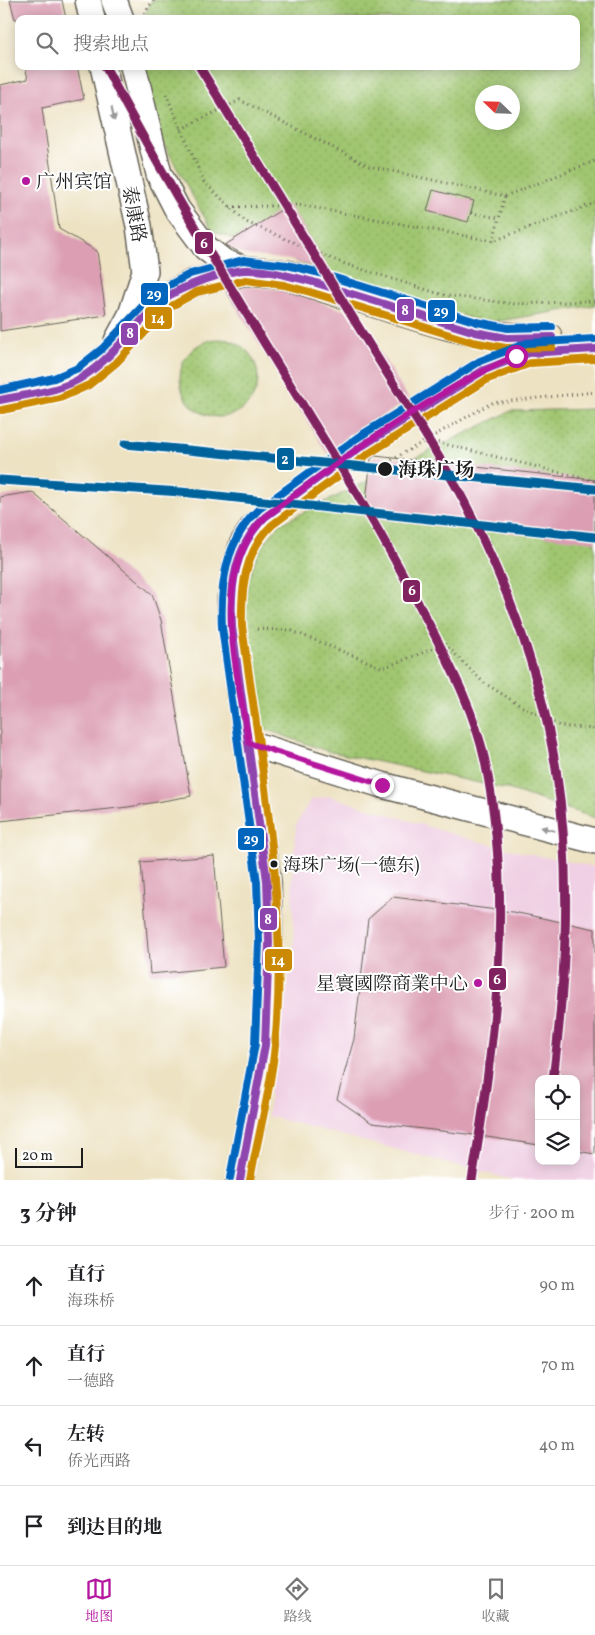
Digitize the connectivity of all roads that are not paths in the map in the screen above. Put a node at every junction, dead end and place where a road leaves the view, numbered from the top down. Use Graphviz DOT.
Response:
graph roads {
  1 [pos="88,0"];
  2 [pos="114,0"];
  3 [pos="91,15"];
  4 [pos="120,15"];
  5 [pos="104,70"];
  6 [pos="134,70"];
  7 [pos="245,270"];
  8 [pos="595,334"];
  9 [pos="595,349"];
  10 [pos="108,356"];
  11 [pos="0,400"];
  12 [pos="249,743"];
  13 [pos="595,841"];
  14 [pos="240,1180"];
  1 -- 3 [label="street"];
  2 -- 4 [label="street"];
  5 -- 10 [label="street, 泰康路, one-way"];
  6 -- 7 [label="street, 泰康路"];
  7 -- 8 [label="main road"];
  7 -- 10 [label="main road"];
  9 -- 12 [label="main road"];
  10 -- 11 [label="main road"];
  13 -- 12 [label="street, one-way"];
  12 -- 14 [label="main road"];
}
